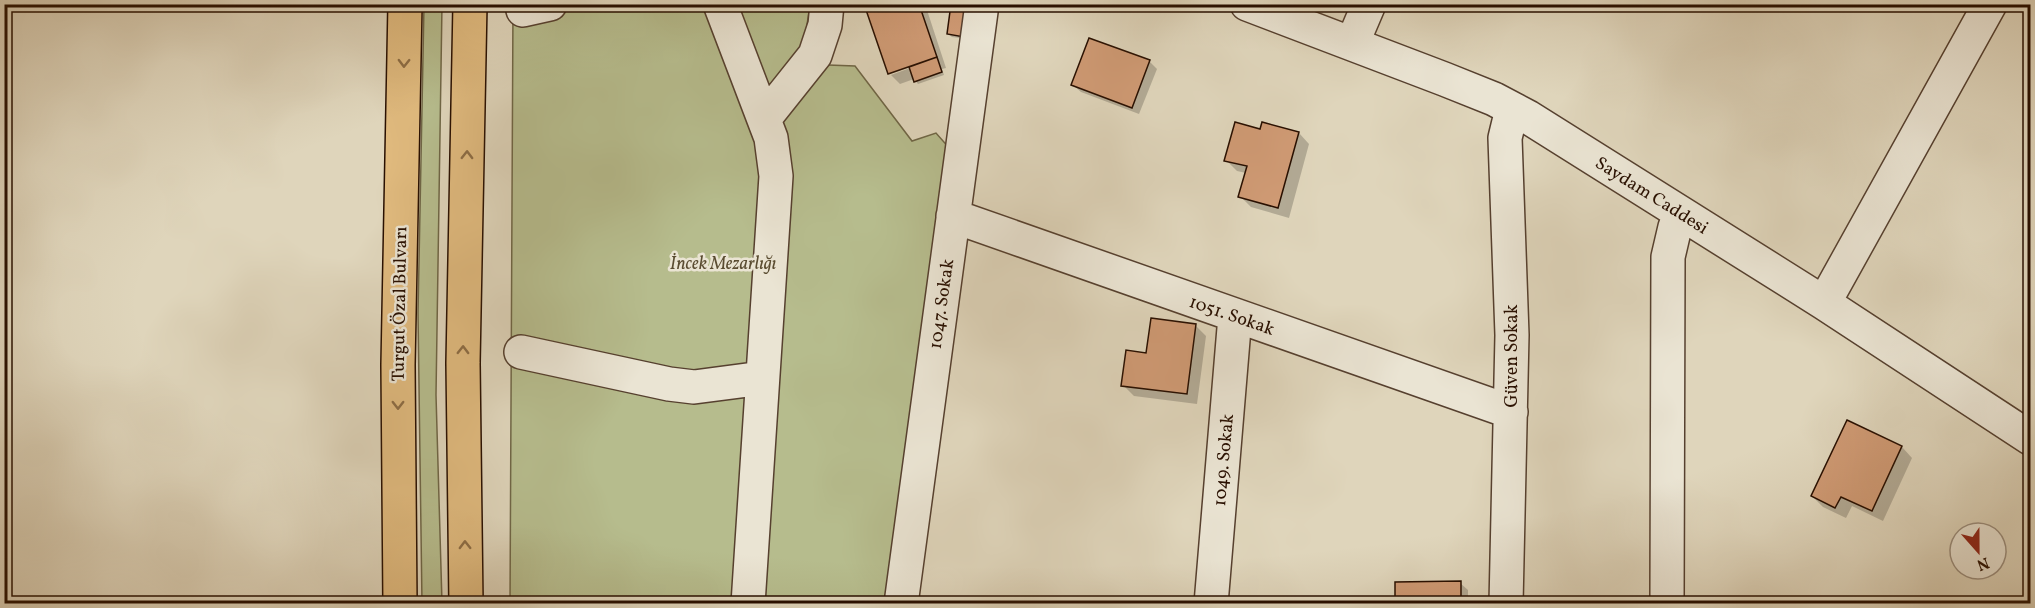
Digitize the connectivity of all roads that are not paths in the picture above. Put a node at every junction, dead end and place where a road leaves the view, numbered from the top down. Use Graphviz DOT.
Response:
graph roads {
  1 [pos="405,4"];
  2 [pos="470,4"];
  3 [pos="720,4"];
  4 [pos="827,4"];
  5 [pos="982,4"];
  6 [pos="1246,4"];
  7 [pos="1369,4"];
  8 [pos="1990,4"];
  9 [pos="1352,44"];
  10 [pos="1512,109"];
  11 [pos="764,119"];
  12 [pos="1683,215"];
  13 [pos="953,216"];
  14 [pos="1824,303"];
  15 [pos="1235,316"];
  16 [pos="521,352"];
  17 [pos="762,378"];
  18 [pos="1511,412"];
  19 [pos="2031,438"];
  20 [pos="400,603"];
  21 [pos="466,603"];
  22 [pos="748,603"];
  23 [pos="901,603"];
  24 [pos="1211,603"];
  25 [pos="1506,603"];
  26 [pos="1667,603"];
  1 -- 20 [label="main road, Turgut Özal Bulvarı, one-way"];
  21 -- 2 [label="main road, one-way"];
  3 -- 11 [label="street"];
  4 -- 11 [label="street"];
  5 -- 13 [label="street, 1047. Sokak"];
  6 -- 9 [label="street, Saydam Caddesi"];
  7 -- 9 [label="street"];
  8 -- 14 [label="street"];
  9 -- 10 [label="street, Saydam Caddesi"];
  10 -- 12 [label="street, Saydam Caddesi"];
  10 -- 18 [label="street, Güven Sokak"];
  11 -- 17 [label="street"];
  12 -- 14 [label="street, Saydam Caddesi"];
  12 -- 26 [label="street"];
  13 -- 15 [label="street, 1051. Sokak"];
  13 -- 23 [label="street, 1047. Sokak"];
  14 -- 19 [label="street, Saydam Caddesi"];
  15 -- 18 [label="street, 1051. Sokak"];
  15 -- 24 [label="street, 1049. Sokak"];
  16 -- 17 [label="street"];
  17 -- 22 [label="street"];
  18 -- 25 [label="street, Güven Sokak"];
}
